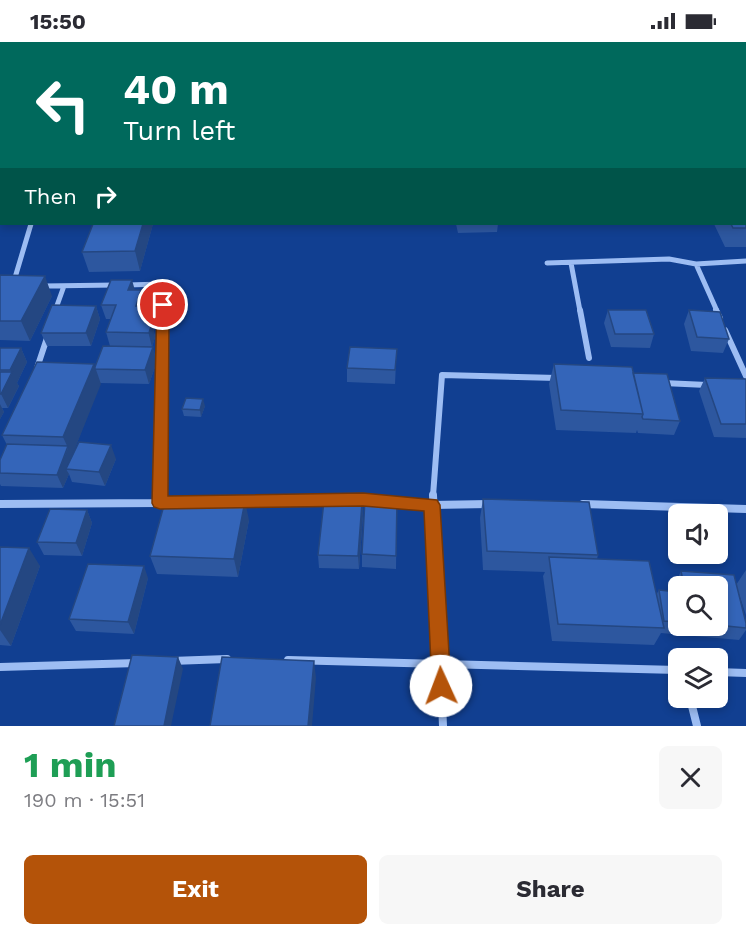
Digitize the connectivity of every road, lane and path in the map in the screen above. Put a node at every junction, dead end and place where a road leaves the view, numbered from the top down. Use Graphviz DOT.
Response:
graph roads {
  1 [pos="31,225"];
  2 [pos="746,261"];
  3 [pos="572,262"];
  4 [pos="547,263"];
  5 [pos="696,264"];
  6 [pos="33,286"];
  7 [pos="64,286"];
  8 [pos="22,287"];
  9 [pos="53,319"];
  10 [pos="50,330"];
  11 [pos="589,358"];
  12 [pos="35,374"];
  13 [pos="746,376"];
  14 [pos="563,379"];
  15 [pos="652,383"];
  16 [pos="711,385"];
  17 [pos="232,502"];
  18 [pos="160,503"];
  19 [pos="172,503"];
  20 [pos="0,504"];
  21 [pos="504,504"];
  22 [pos="576,504"];
  23 [pos="432,505"];
  24 [pos="746,509"];
  25 [pos="234,659"];
  26 [pos="280,660"];
  27 [pos="152,662"];
  28 [pos="164,662"];
  29 [pos="441,665"];
  30 [pos="0,667"];
  31 [pos="668,670"];
  32 [pos="728,672"];
  33 [pos="746,673"];
  34 [pos="692,708"];
  35 [pos="443,726"];
  36 [pos="697,726"];
  1 -- 8 [label="street"];
  2 -- 5 [label="street"];
  3 -- 4 [label="street"];
  3 -- 5 [label="street"];
  3 -- 11 [label="street"];
  5 -- 13 [label="street"];
  6 -- 7 [label="street"];
  7 -- 9 [label="street"];
  7 -- 18 [label="street"];
  10 -- 12 [label="street"];
  14 -- 23 [label="street"];
  15 -- 16 [label="street"];
  17 -- 23 [label="street"];
  18 -- 19 [label="street"];
  18 -- 20 [label="street"];
  21 -- 23 [label="street"];
  22 -- 24 [label="street"];
  23 -- 29 [label="street"];
  25 -- 28 [label="street"];
  26 -- 29 [label="street"];
  27 -- 30 [label="street"];
  29 -- 31 [label="street"];
  29 -- 35 [label="street"];
  32 -- 33 [label="street"];
  34 -- 36 [label="street"];
}
